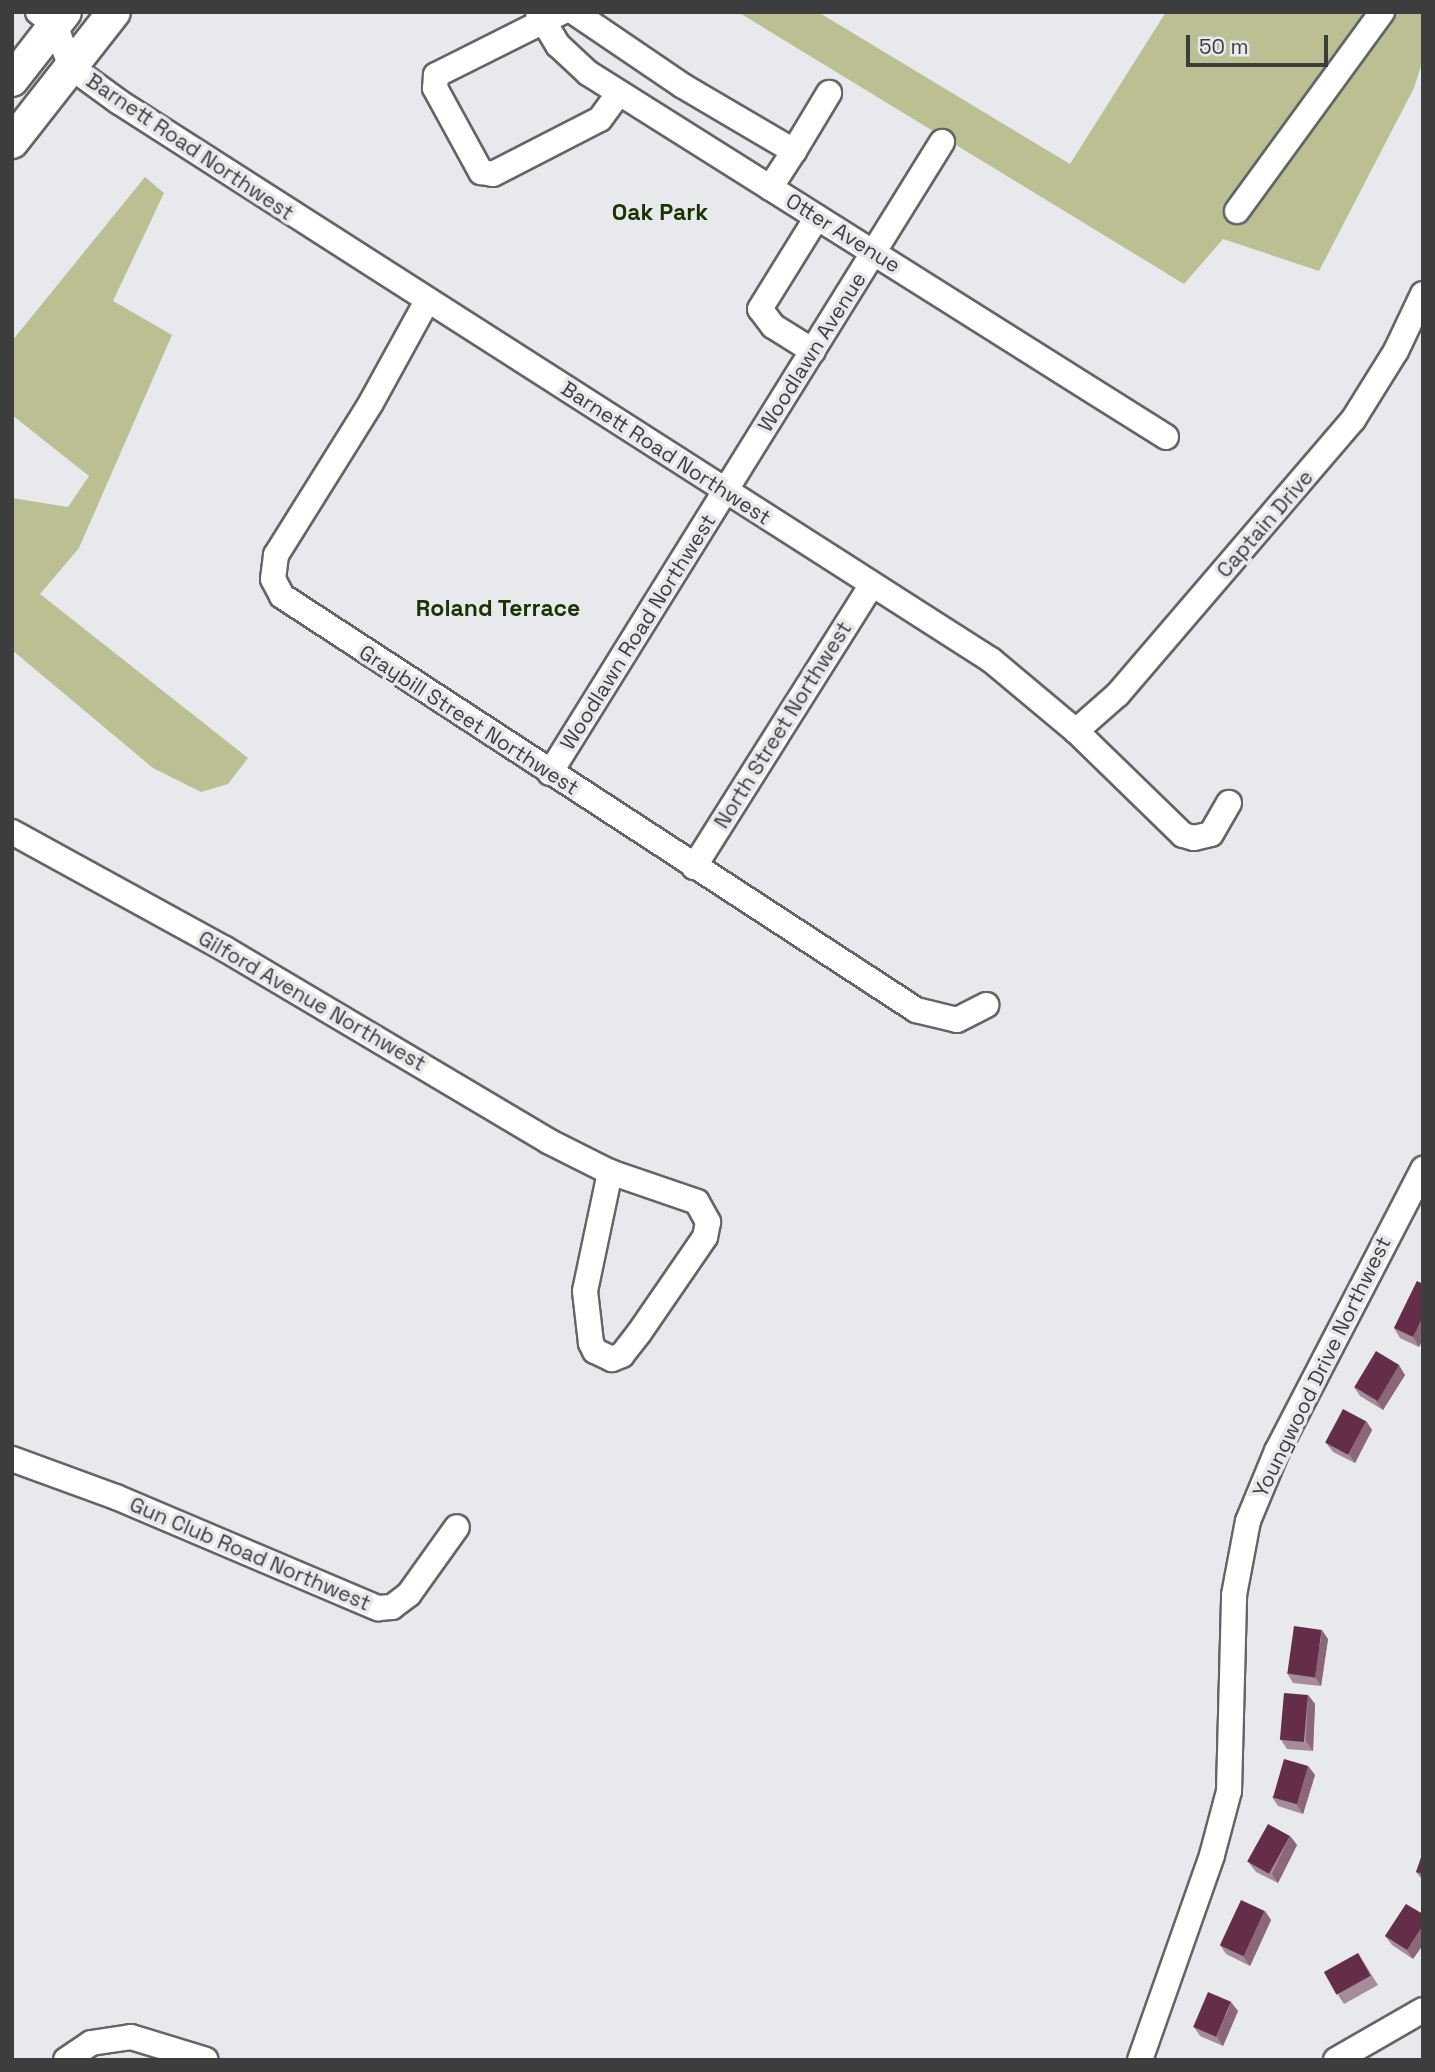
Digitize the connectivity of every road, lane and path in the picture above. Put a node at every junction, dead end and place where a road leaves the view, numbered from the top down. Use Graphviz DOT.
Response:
graph roads {
  1 [pos="114,12"];
  2 [pos="574,12"];
  3 [pos="1382,12"];
  4 [pos="547,16"];
  5 [pos="53,17"];
  6 [pos="71,67"];
  7 [pos="12,80"];
  8 [pos="619,93"];
  9 [pos="829,93"];
  10 [pos="12,142"];
  11 [pos="942,142"];
  12 [pos="794,151"];
  13 [pos="770,188"];
  14 [pos="1237,211"];
  15 [pos="817,217"];
  16 [pos="874,252"];
  17 [pos="1423,294"];
  18 [pos="427,301"];
  19 [pos="813,351"];
  20 [pos="1166,437"];
  21 [pos="726,491"];
  22 [pos="872,584"];
  23 [pos="1076,731"];
  24 [pos="550,773"];
  25 [pos="1229,803"];
  26 [pos="12,832"];
  27 [pos="694,867"];
  28 [pos="986,1005"];
  29 [pos="1423,1169"];
  30 [pos="610,1172"];
  31 [pos="12,1459"];
  32 [pos="457,1527"];
  33 [pos="1423,2010"];
  34 [pos="66,2060"];
  35 [pos="206,2060"];
  36 [pos="1140,2060"];
  37 [pos="1336,2060"];
  1 -- 6 [label="main road"];
  2 -- 12 [label="street"];
  3 -- 14 [label="street"];
  4 -- 8 [label="street, Otter Avenue"];
  4 -- 8 [label="street"];
  5 -- 6 [label="street"];
  5 -- 7 [label="main road"];
  6 -- 10 [label="main road"];
  6 -- 18 [label="street, Barnett Road Northwest"];
  8 -- 13 [label="street, Otter Avenue"];
  9 -- 12 [label="street"];
  11 -- 16 [label="street, Woodlawn Avenue"];
  12 -- 13 [label="street"];
  13 -- 15 [label="street, Otter Avenue"];
  15 -- 16 [label="street, Otter Avenue"];
  15 -- 19 [label="street"];
  16 -- 19 [label="street, Woodlawn Avenue"];
  16 -- 20 [label="street, Otter Avenue"];
  17 -- 23 [label="street, Captain Drive"];
  18 -- 21 [label="street, Barnett Road Northwest"];
  18 -- 24 [label="street, Graybill Street Northwest"];
  19 -- 21 [label="street, Woodlawn Avenue"];
  21 -- 22 [label="street, Barnett Road Northwest"];
  21 -- 24 [label="street, Woodlawn Road Northwest"];
  22 -- 23 [label="street, Barnett Road Northwest"];
  22 -- 27 [label="street, North Street Northwest"];
  23 -- 25 [label="street, Barnett Road Northwest"];
  24 -- 27 [label="street, Graybill Street Northwest"];
  26 -- 30 [label="street, Gilford Avenue Northwest"];
  27 -- 28 [label="street, Graybill Street Northwest"];
  29 -- 36 [label="street, Youngwood Drive Northwest"];
  30 -- 30 [label="street, Gilford Avenue Northwest"];
  31 -- 32 [label="street, Gun Club Road Northwest"];
  33 -- 37 [label="street"];
  34 -- 35 [label="street"];
}
